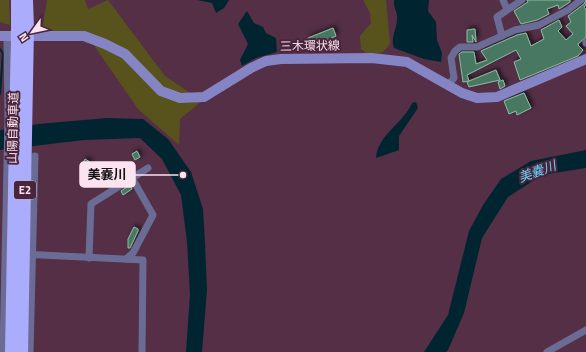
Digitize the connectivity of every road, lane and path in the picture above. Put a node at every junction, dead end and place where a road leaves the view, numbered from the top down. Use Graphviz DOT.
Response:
graph roads {
  1 [pos="17,0"];
  2 [pos="27,0"];
  3 [pos="503,0"];
  4 [pos="522,0"];
  5 [pos="576,1"];
  6 [pos="507,9"];
  7 [pos="23,28"];
  8 [pos="3,36"];
  9 [pos="502,36"];
  10 [pos="586,59"];
  11 [pos="448,85"];
  12 [pos="35,156"];
  13 [pos="148,168"];
  14 [pos="7,170"];
  15 [pos="0,175"];
  16 [pos="132,178"];
  17 [pos="5,254"];
  18 [pos="32,255"];
  19 [pos="89,258"];
  20 [pos="126,260"];
  21 [pos="2,285"];
  22 [pos="586,330"];
  23 [pos="3,352"];
  24 [pos="11,352"];
  25 [pos="22,352"];
  26 [pos="30,352"];
  27 [pos="142,352"];
  28 [pos="547,352"];
  1 -- 7 [label="highway, 山陽自動車道 / E2"];
  2 -- 7 [label="highway, 山陽自動車道 / E2"];
  3 -- 6 [label="street"];
  4 -- 6 [label="street"];
  5 -- 9 [label="street"];
  6 -- 9 [label="street"];
  7 -- 24 [label="highway, 山陽自動車道 / E2, bridge"];
  7 -- 25 [label="highway, 山陽自動車道 / E2, bridge"];
  8 -- 11 [label="main road, 三木環状線"];
  8 -- 14 [label="street"];
  9 -- 11 [label="street"];
  10 -- 11 [label="main road, 三木環状線"];
  12 -- 18 [label="street"];
  13 -- 16 [label="street"];
  14 -- 15 [label="street"];
  14 -- 17 [label="street"];
  16 -- 19 [label="street"];
  16 -- 20 [label="street"];
  17 -- 18 [label="street"];
  17 -- 21 [label="street"];
  18 -- 19 [label="street"];
  18 -- 26 [label="street"];
  19 -- 20 [label="street"];
  20 -- 27 [label="street"];
  21 -- 23 [label="street"];
  22 -- 28 [label="street"];
}
